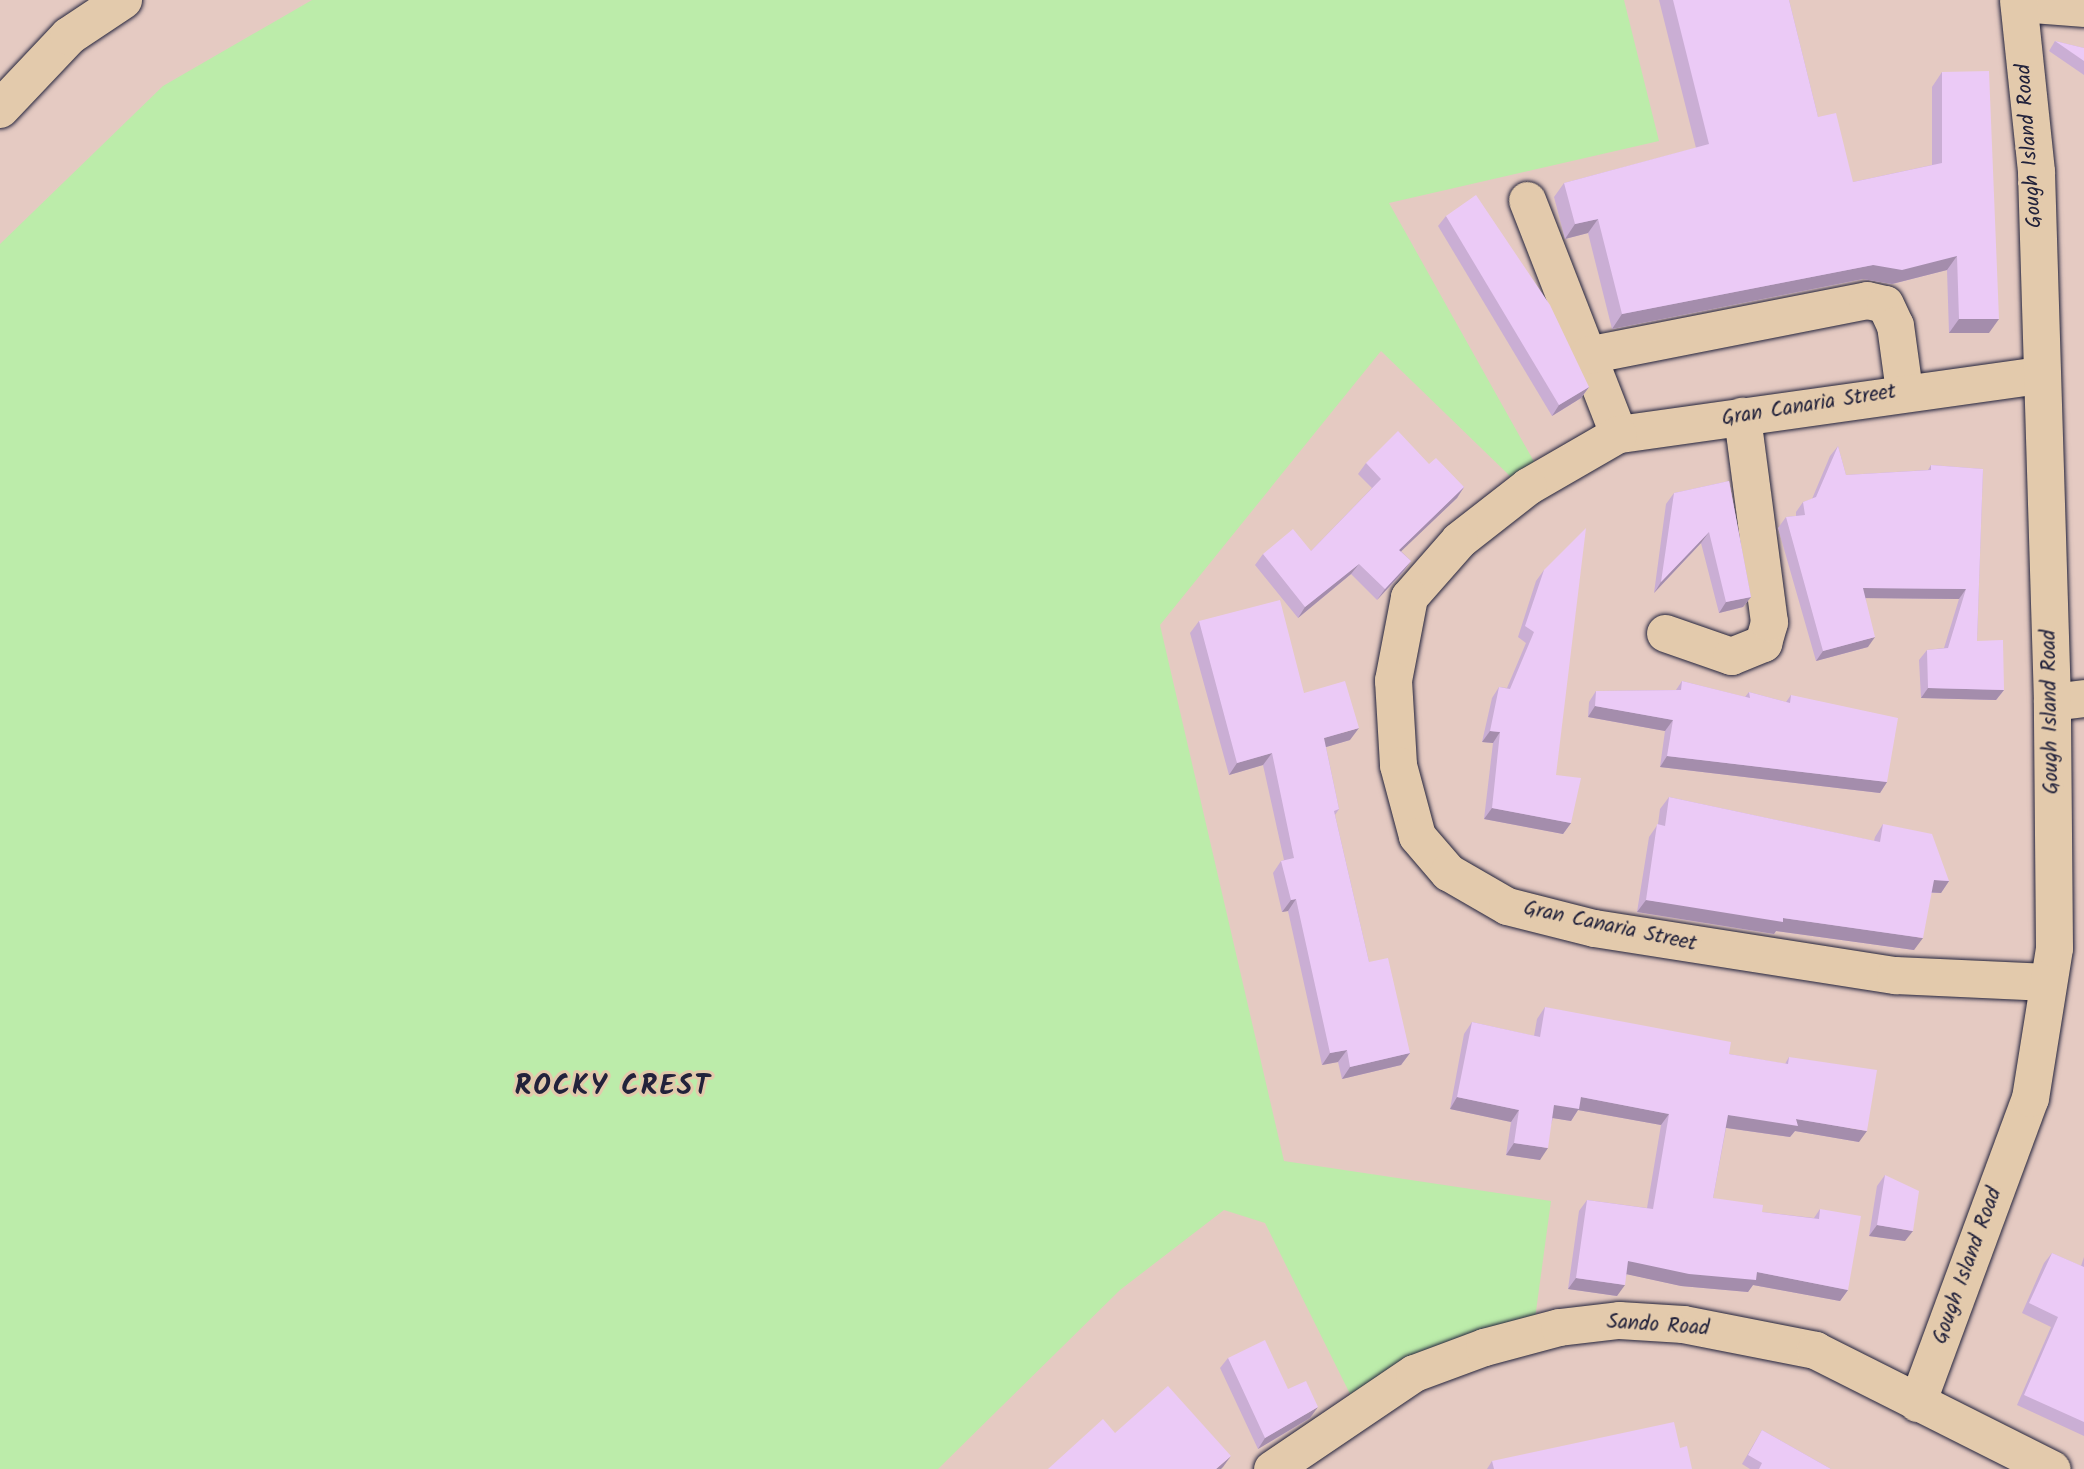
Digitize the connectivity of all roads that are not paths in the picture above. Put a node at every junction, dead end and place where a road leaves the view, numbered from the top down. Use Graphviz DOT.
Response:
graph roads {
  1 [pos="123,0"];
  2 [pos="2018,1"];
  3 [pos="2084,8"];
  4 [pos="0,109"];
  5 [pos="1527,200"];
  6 [pos="1587,355"];
  7 [pos="2039,375"];
  8 [pos="1904,391"];
  9 [pos="1742,415"];
  10 [pos="1618,434"];
  11 [pos="1665,633"];
  12 [pos="2068,700"];
  13 [pos="2048,982"];
  14 [pos="1917,1403"];
  15 [pos="1272,1469"];
  16 [pos="2052,1469"];
  1 -- 4 [label="street"];
  2 -- 3 [label="street"];
  2 -- 7 [label="street, Gough Island Road"];
  5 -- 6 [label="street"];
  6 -- 8 [label="street"];
  6 -- 10 [label="street"];
  7 -- 8 [label="street, Gran Canaria Street"];
  7 -- 12 [label="street, Gough Island Road"];
  8 -- 9 [label="street, Gran Canaria Street"];
  9 -- 10 [label="street, Gran Canaria Street"];
  9 -- 11 [label="street"];
  10 -- 13 [label="street, Gran Canaria Street"];
  12 -- 13 [label="street, Gough Island Road"];
  13 -- 14 [label="street, Gough Island Road"];
  14 -- 15 [label="street, Sando Road"];
  14 -- 16 [label="street, Sando Road"];
}
